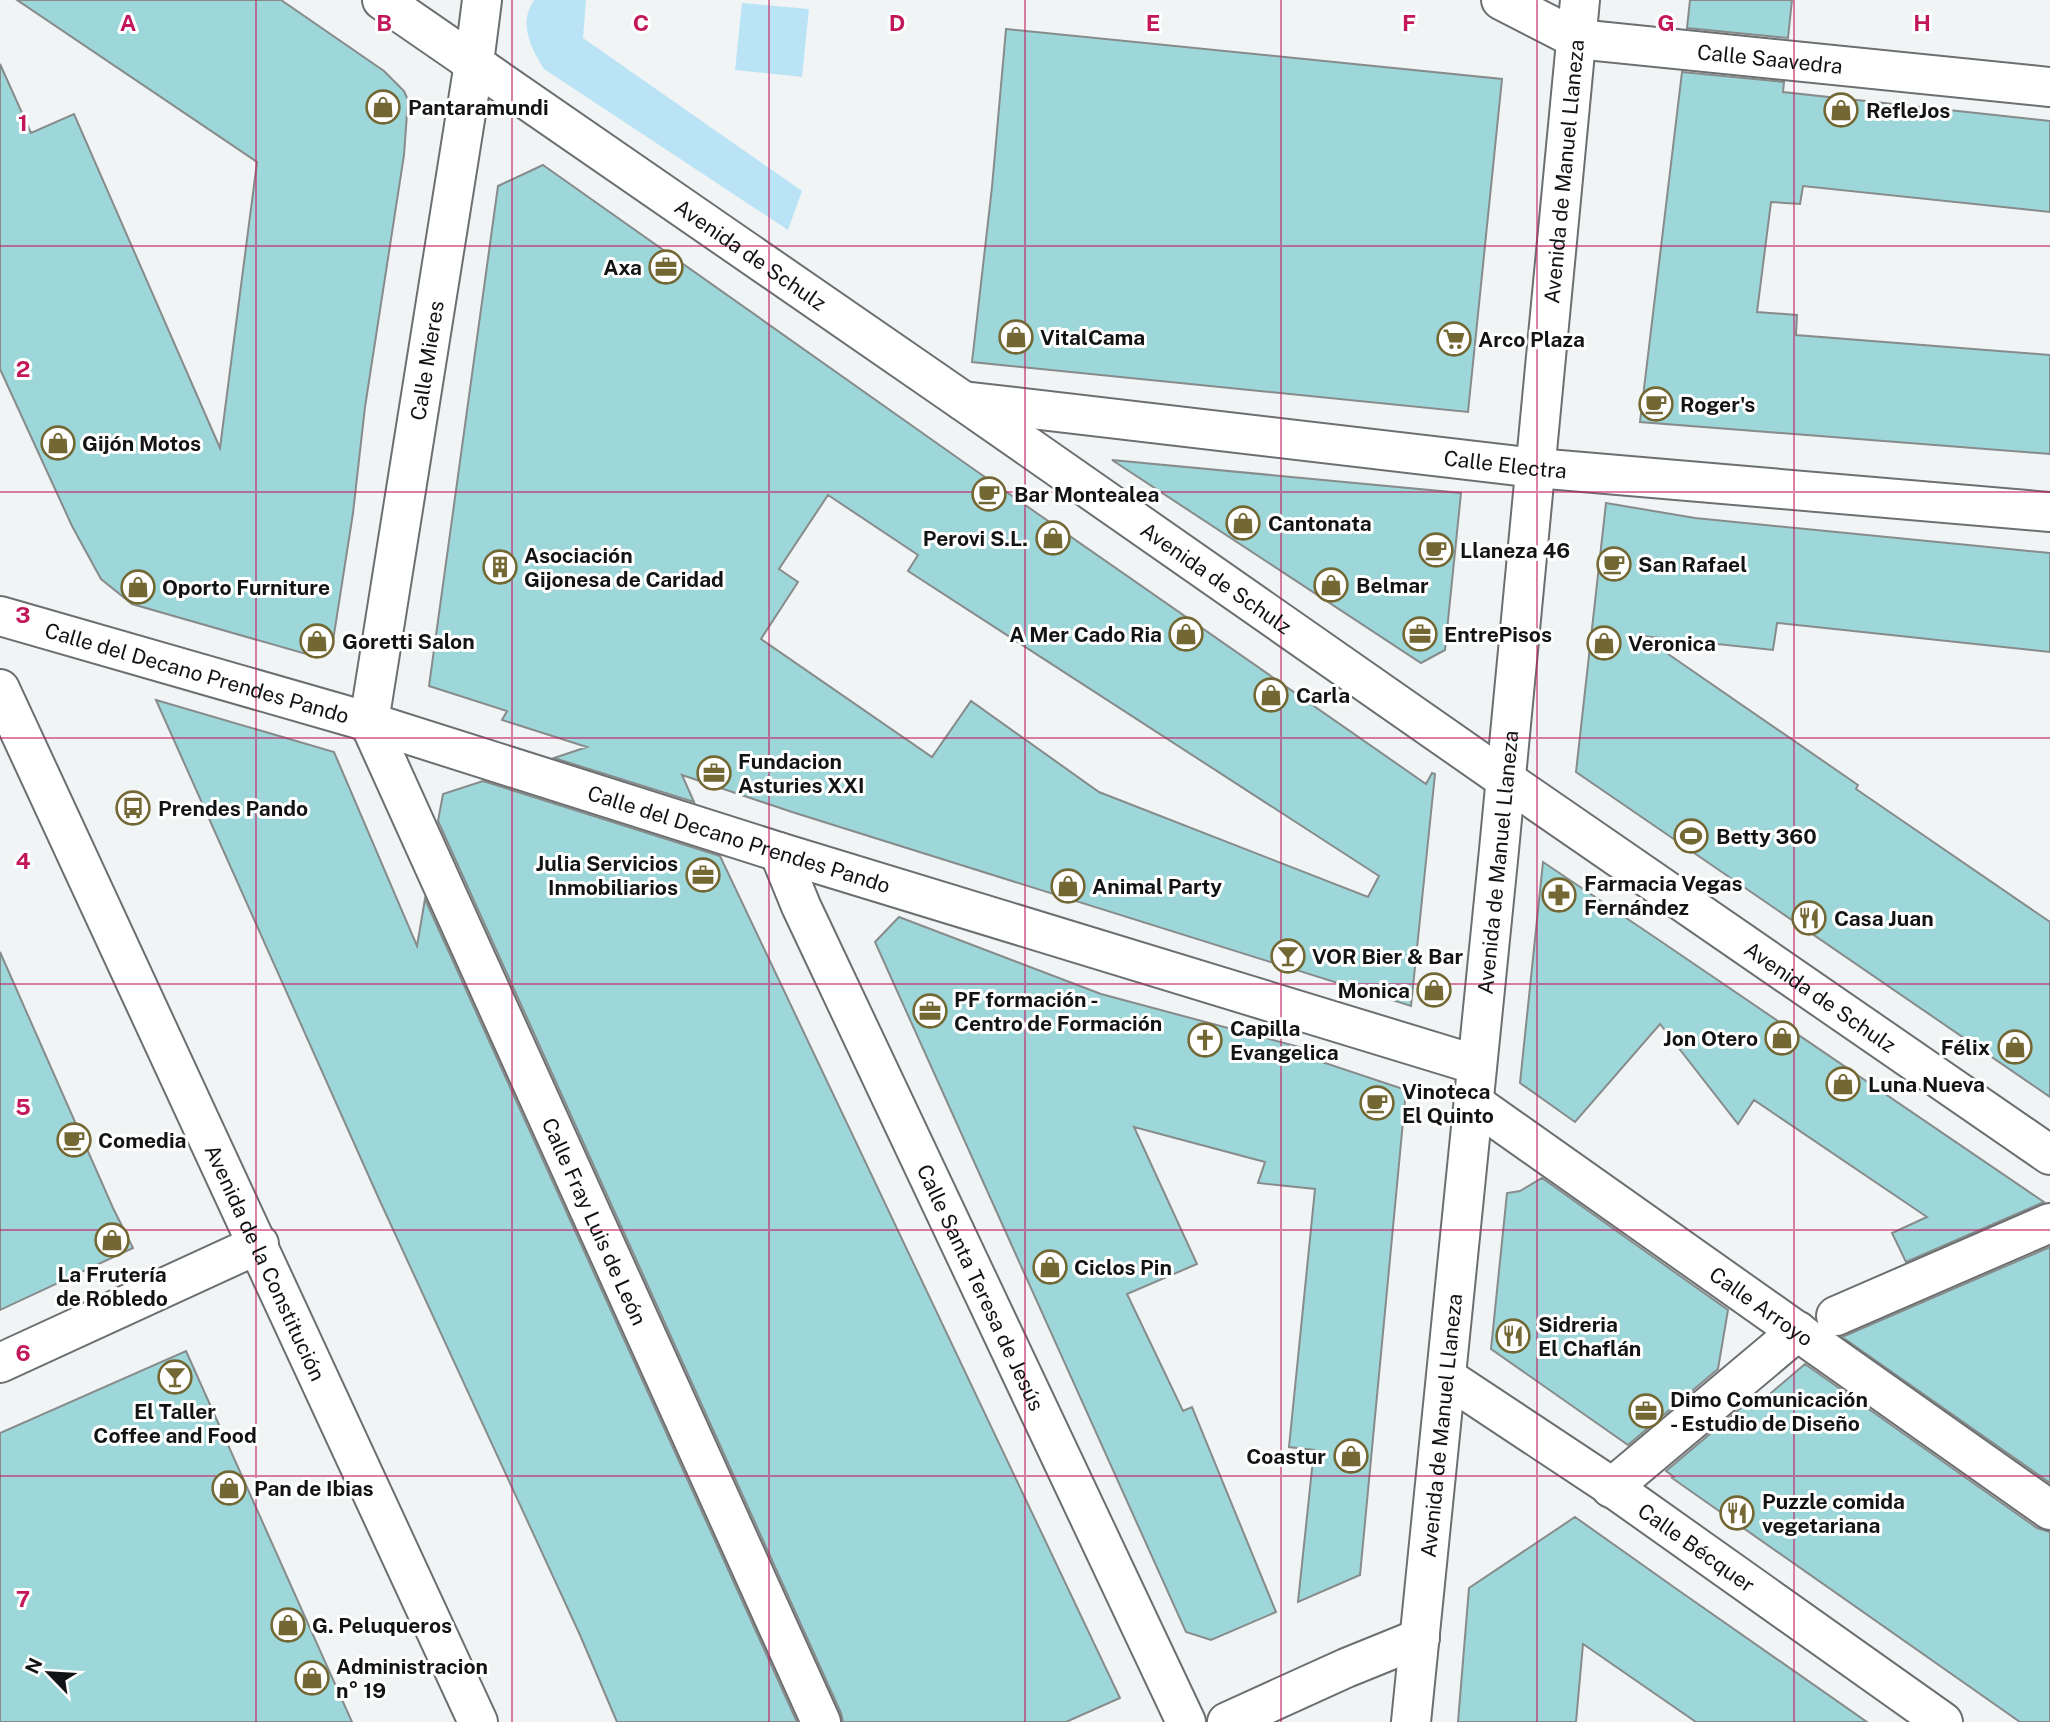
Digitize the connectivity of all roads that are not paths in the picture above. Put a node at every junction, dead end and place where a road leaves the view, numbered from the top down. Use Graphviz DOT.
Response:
graph roads {
  1 [pos="382,0"];
  2 [pos="482,0"];
  3 [pos="1501,0"];
  4 [pos="1580,0"];
  5 [pos="1577,38"];
  6 [pos="474,64"];
  7 [pos="2050,87"];
  8 [pos="963,401"];
  9 [pos="1536,468"];
  10 [pos="2050,512"];
  11 [pos="0,617"];
  12 [pos="0,689"];
  13 [pos="369,722"];
  14 [pos="1506,780"];
  15 [pos="779,852"];
  16 [pos="1477,1065"];
  17 [pos="1474,1103"];
  18 [pos="2050,1155"];
  19 [pos="2050,1223"];
  20 [pos="259,1244"];
  21 [pos="1836,1316"];
  22 [pos="1798,1331"];
  23 [pos="0,1363"];
  24 [pos="1446,1377"];
  25 [pos="1611,1488"];
  26 [pos="2050,1510"];
  27 [pos="1420,1638"];
  28 [pos="478,1722"];
  29 [pos="821,1722"];
  30 [pos="1186,1722"];
  31 [pos="1227,1722"];
  32 [pos="1411,1722"];
  33 [pos="1943,1722"];
  1 -- 6 [label="street, Avenida de Schulz"];
  2 -- 6 [label="street, Calle Mieres"];
  3 -- 5 [label="street, Calle Saavedra"];
  4 -- 5 [label="street, Avenida de Manuel Llaneza"];
  5 -- 7 [label="street, Calle Saavedra"];
  5 -- 9 [label="street, Avenida de Manuel Llaneza"];
  6 -- 8 [label="street, Avenida de Schulz"];
  6 -- 13 [label="street, Calle Mieres"];
  8 -- 9 [label="street, Calle Electra"];
  8 -- 14 [label="street, Avenida de Schulz"];
  9 -- 10 [label="street, Calle Electra"];
  9 -- 14 [label="street, Avenida de Manuel Llaneza"];
  11 -- 13 [label="street, Calle del Decano Prendes Pando"];
  12 -- 20 [label="street, Avenida de la Constitución"];
  13 -- 15 [label="street, Calle del Decano Prendes Pando"];
  13 -- 29 [label="street, Calle Fray Luis de León"];
  14 -- 16 [label="street, Avenida de Manuel Llaneza"];
  14 -- 18 [label="street, Avenida de Schulz"];
  15 -- 16 [label="street, Calle del Decano Prendes Pando"];
  15 -- 30 [label="street, Calle Santa Teresa de Jesús"];
  16 -- 17 [label="street, Avenida de Manuel Llaneza"];
  17 -- 22 [label="street, Calle Arroyo"];
  17 -- 24 [label="street, Avenida de Manuel Llaneza"];
  19 -- 21 [label="street"];
  20 -- 23 [label="street"];
  20 -- 28 [label="street, Avenida de la Constitución"];
  22 -- 25 [label="street"];
  22 -- 26 [label="street, Calle Arroyo"];
  24 -- 25 [label="street, Calle Bécquer"];
  24 -- 27 [label="street, Avenida de Manuel Llaneza"];
  25 -- 33 [label="street, Calle Bécquer"];
  27 -- 31 [label="street"];
  27 -- 32 [label="street, Avenida de Manuel Llaneza"];
}
